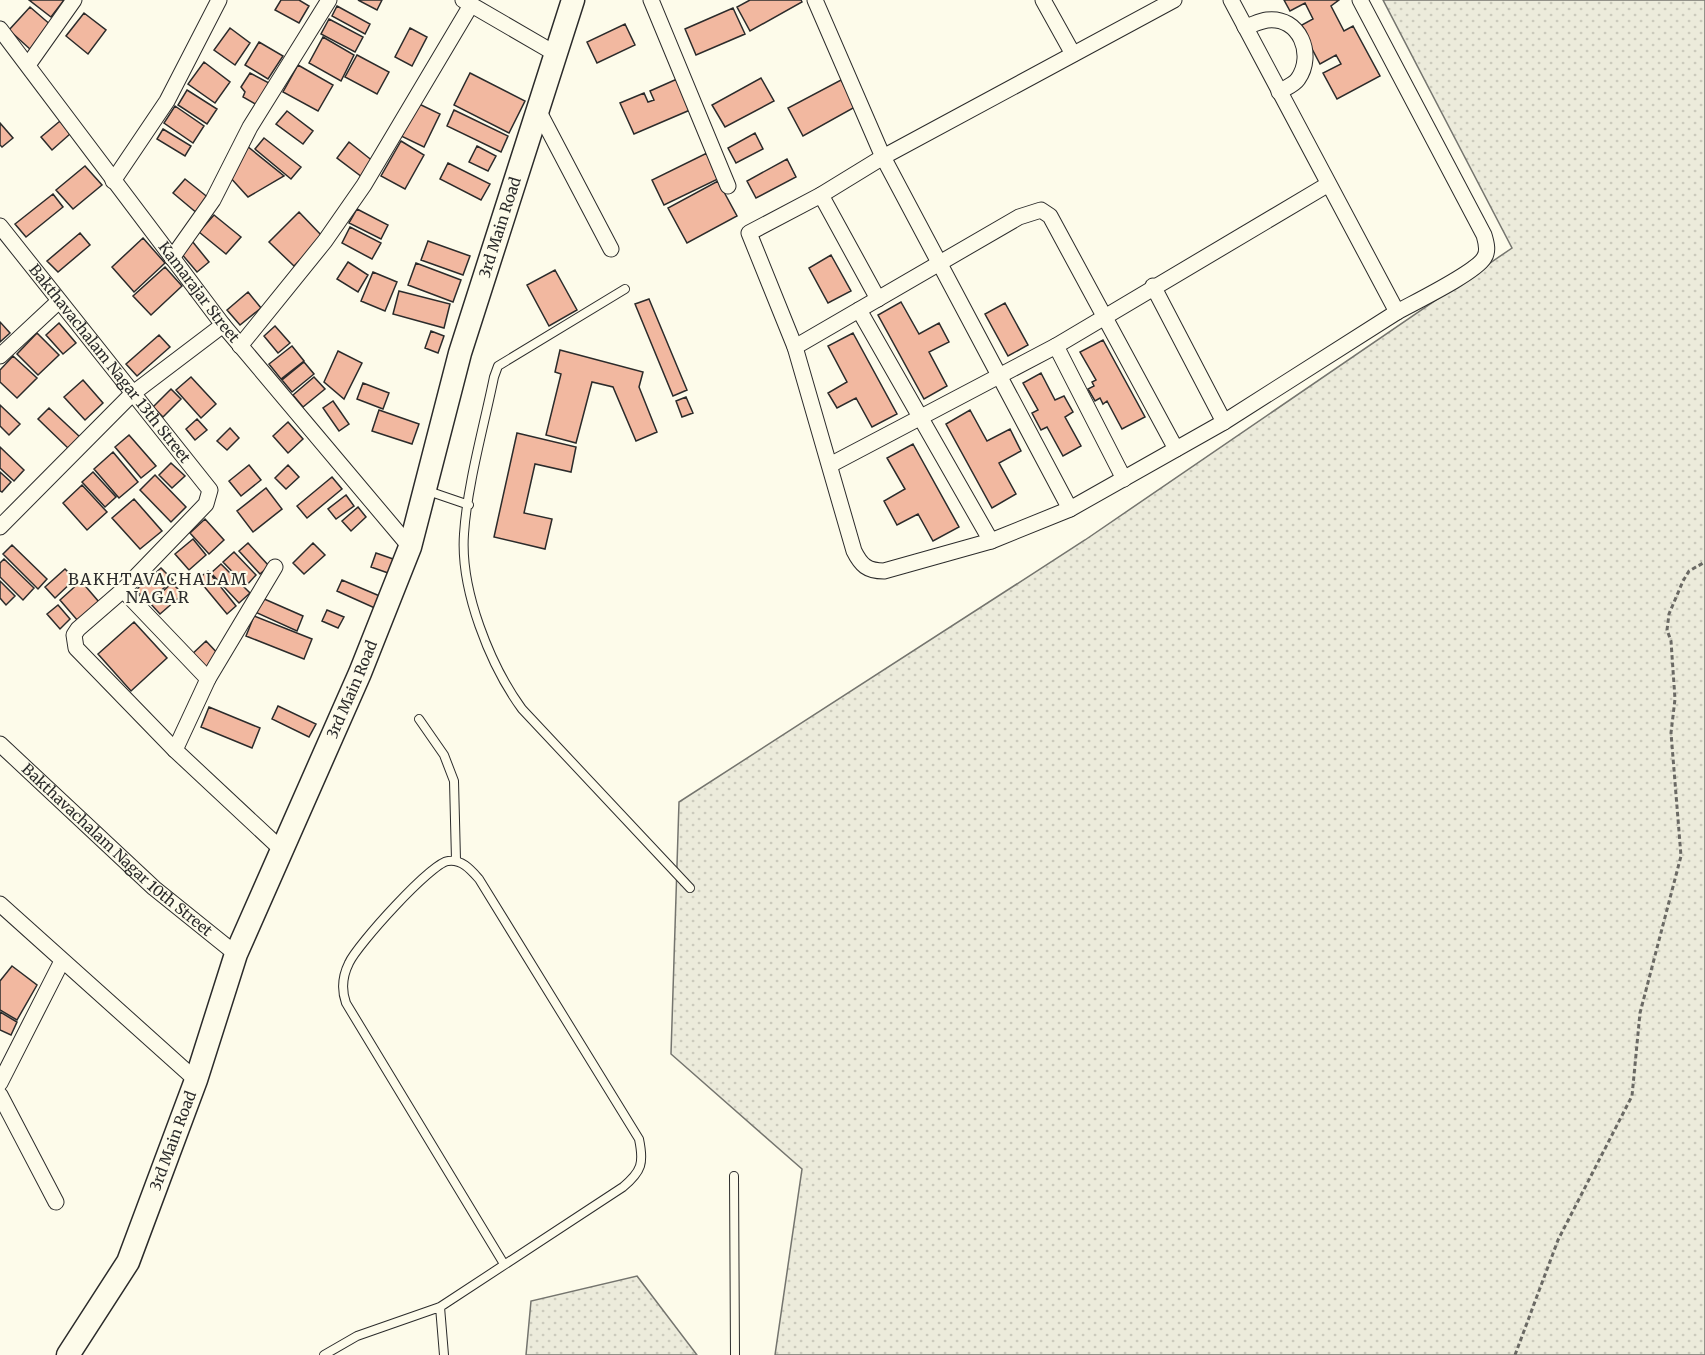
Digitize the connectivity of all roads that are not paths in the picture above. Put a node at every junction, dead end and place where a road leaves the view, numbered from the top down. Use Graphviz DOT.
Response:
graph roads {
  1 [pos="74,0"];
  2 [pos="219,0"];
  3 [pos="329,0"];
  4 [pos="573,0"];
  5 [pos="651,0"];
  6 [pos="814,0"];
  7 [pos="1043,0"];
  8 [pos="1174,0"];
  9 [pos="1231,0"];
  10 [pos="1360,0"];
  11 [pos="467,2"];
  12 [pos="1144,7"];
  13 [pos="1245,27"];
  14 [pos="0,29"];
  15 [pos="556,54"];
  16 [pos="1073,54"];
  17 [pos="28,64"];
  18 [pos="1279,92"];
  19 [pos="538,110"];
  20 [pos="883,157"];
  21 [pos="113,181"];
  22 [pos="1327,185"];
  23 [pos="728,186"];
  24 [pos="821,195"];
  25 [pos="0,226"];
  26 [pos="611,249"];
  27 [pos="172,258"];
  28 [pos="938,264"];
  29 [pos="1153,286"];
  30 [pos="625,289"];
  31 [pos="878,299"];
  32 [pos="59,301"];
  33 [pos="859,310"];
  34 [pos="1397,312"];
  35 [pos="1104,316"];
  36 [pos="223,325"];
  37 [pos="240,346"];
  38 [pos="1056,346"];
  39 [pos="795,347"];
  40 [pos="0,356"];
  41 [pos="1000,377"];
  42 [pos="132,394"];
  43 [pos="921,418"];
  44 [pos="1224,422"];
  45 [pos="1176,449"];
  46 [pos="830,465"];
  47 [pos="1124,479"];
  48 [pos="425,490"];
  49 [pos="469,505"];
  50 [pos="1070,509"];
  51 [pos="0,527"];
  52 [pos="991,541"];
  53 [pos="410,546"];
  54 [pos="275,567"];
  55 [pos="123,590"];
  56 [pos="207,679"];
  57 [pos="419,719"];
  58 [pos="0,744"];
  59 [pos="175,750"];
  60 [pos="281,849"];
  61 [pos="456,860"];
  62 [pos="690,888"];
  63 [pos="0,904"];
  64 [pos="236,954"];
  65 [pos="62,961"];
  66 [pos="196,1080"];
  67 [pos="0,1083"];
  68 [pos="0,1095"];
  69 [pos="734,1176"];
  70 [pos="56,1202"];
  71 [pos="504,1264"];
  72 [pos="440,1307"];
  73 [pos="68,1355"];
  74 [pos="324,1355"];
  75 [pos="444,1355"];
  76 [pos="735,1355"];
  1 -- 17 [label="street"];
  2 -- 21 [label="street"];
  3 -- 27 [label="street"];
  4 -- 15 [label="street, 3rd Main Road"];
  5 -- 23 [label="street"];
  6 -- 20 [label="street"];
  7 -- 16 [label="street"];
  8 -- 12 [label="street"];
  9 -- 13 [label="street"];
  10 -- 34 [label="street"];
  11 -- 15 [label="street"];
  11 -- 37 [label="street"];
  12 -- 16 [label="street"];
  13 -- 18 [label="street"];
  13 -- 18 [label="street"];
  14 -- 17 [label="street, Kamarajar Street"];
  15 -- 19 [label="street, 3rd Main Road"];
  16 -- 20 [label="street"];
  17 -- 21 [label="street, Kamarajar Street"];
  18 -- 22 [label="street"];
  19 -- 26 [label="street"];
  19 -- 48 [label="street, 3rd Main Road"];
  20 -- 24 [label="street"];
  20 -- 28 [label="street"];
  21 -- 27 [label="street, Kamarajar Street"];
  22 -- 29 [label="street"];
  22 -- 34 [label="street"];
  24 -- 31 [label="street"];
  24 -- 39 [label="street"];
  25 -- 32 [label="street, Bakthavachalam Nagar 13th Street"];
  27 -- 36 [label="street, Kamarajar Street"];
  28 -- 31 [label="street"];
  28 -- 35 [label="street"];
  28 -- 41 [label="street"];
  29 -- 35 [label="street"];
  29 -- 44 [label="street"];
  30 -- 49 [label="lane"];
  31 -- 33 [label="street"];
  32 -- 40 [label="street"];
  32 -- 42 [label="street, Bakthavachalam Nagar 13th Street"];
  33 -- 39 [label="street"];
  33 -- 43 [label="street"];
  34 -- 44 [label="street"];
  35 -- 38 [label="street"];
  35 -- 45 [label="street"];
  36 -- 37 [label="street, Kamarajar Street"];
  36 -- 42 [label="street"];
  37 -- 53 [label="street, Kamarajar Street"];
  38 -- 41 [label="street"];
  38 -- 47 [label="street"];
  39 -- 46 [label="street"];
  41 -- 43 [label="street"];
  41 -- 50 [label="street"];
  42 -- 51 [label="street"];
  42 -- 55 [label="street, Bakthavachalam Nagar 13th Street"];
  43 -- 46 [label="street"];
  43 -- 52 [label="street"];
  44 -- 45 [label="street"];
  45 -- 47 [label="street"];
  46 -- 52 [label="street"];
  47 -- 50 [label="street"];
  48 -- 49 [label="lane"];
  48 -- 53 [label="street, 3rd Main Road"];
  49 -- 62 [label="lane"];
  50 -- 52 [label="street"];
  53 -- 60 [label="street, 3rd Main Road"];
  54 -- 56 [label="street"];
  55 -- 56 [label="street"];
  55 -- 59 [label="street"];
  56 -- 59 [label="street"];
  57 -- 61 [label="lane"];
  58 -- 64 [label="street, Bakthavachalam Nagar 10th Street"];
  59 -- 60 [label="street"];
  60 -- 64 [label="street, 3rd Main Road"];
  61 -- 71 [label="lane"];
  61 -- 71 [label="lane"];
  63 -- 65 [label="street"];
  64 -- 66 [label="street, 3rd Main Road"];
  65 -- 66 [label="street"];
  65 -- 67 [label="street"];
  66 -- 73 [label="street, 3rd Main Road"];
  68 -- 70 [label="street"];
  69 -- 76 [label="lane"];
  71 -- 72 [label="lane"];
  72 -- 74 [label="lane"];
  72 -- 75 [label="lane"];
}
